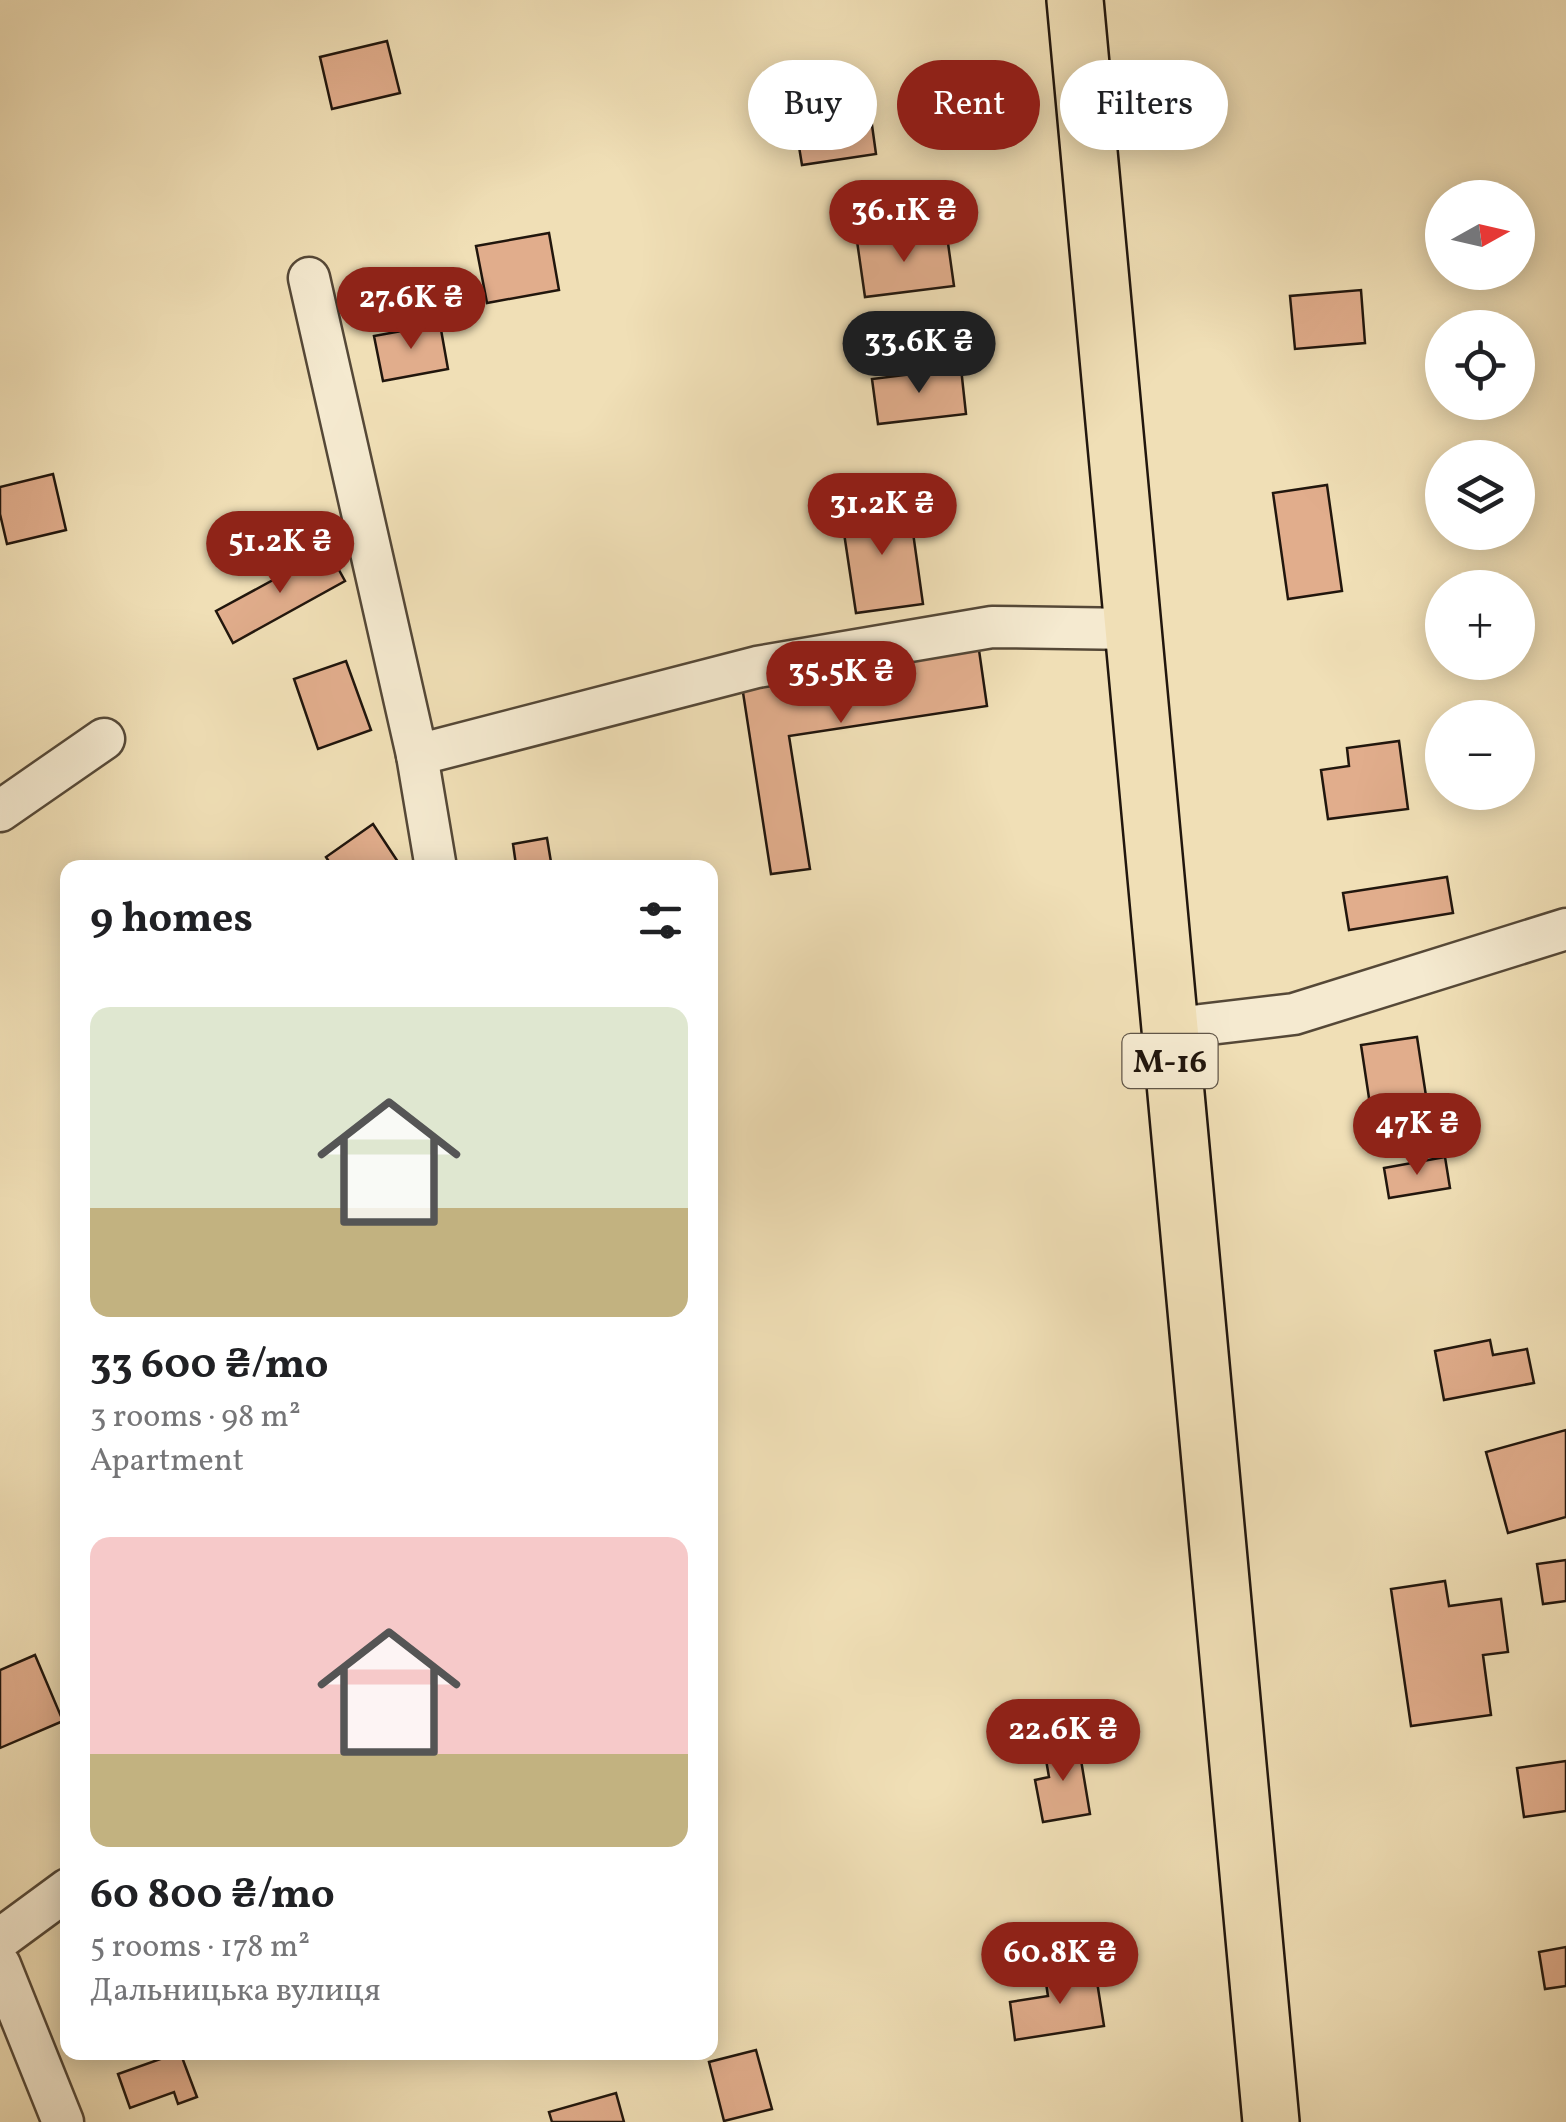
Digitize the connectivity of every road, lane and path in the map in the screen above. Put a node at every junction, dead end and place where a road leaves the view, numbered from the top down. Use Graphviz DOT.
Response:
graph roads {
  1 [pos="1075,0"];
  2 [pos="309,278"];
  3 [pos="1134,629"];
  4 [pos="104,739"];
  5 [pos="418,755"];
  6 [pos="0,811"];
  7 [pos="435,860"];
  8 [pos="1566,929"];
  9 [pos="1167,1028"];
  10 [pos="60,1895"];
  11 [pos="0,1939"];
  12 [pos="0,1965"];
  13 [pos="1266,2121"];
  14 [pos="63,2122"];
  1 -- 3 [label="highway, М-16"];
  2 -- 5 [label="street"];
  3 -- 5 [label="street"];
  3 -- 9 [label="highway, М-16"];
  4 -- 6 [label="street"];
  5 -- 7 [label="street"];
  8 -- 9 [label="street"];
  9 -- 13 [label="highway, М-16"];
  10 -- 11 [label="street"];
  12 -- 14 [label="street"];
}
